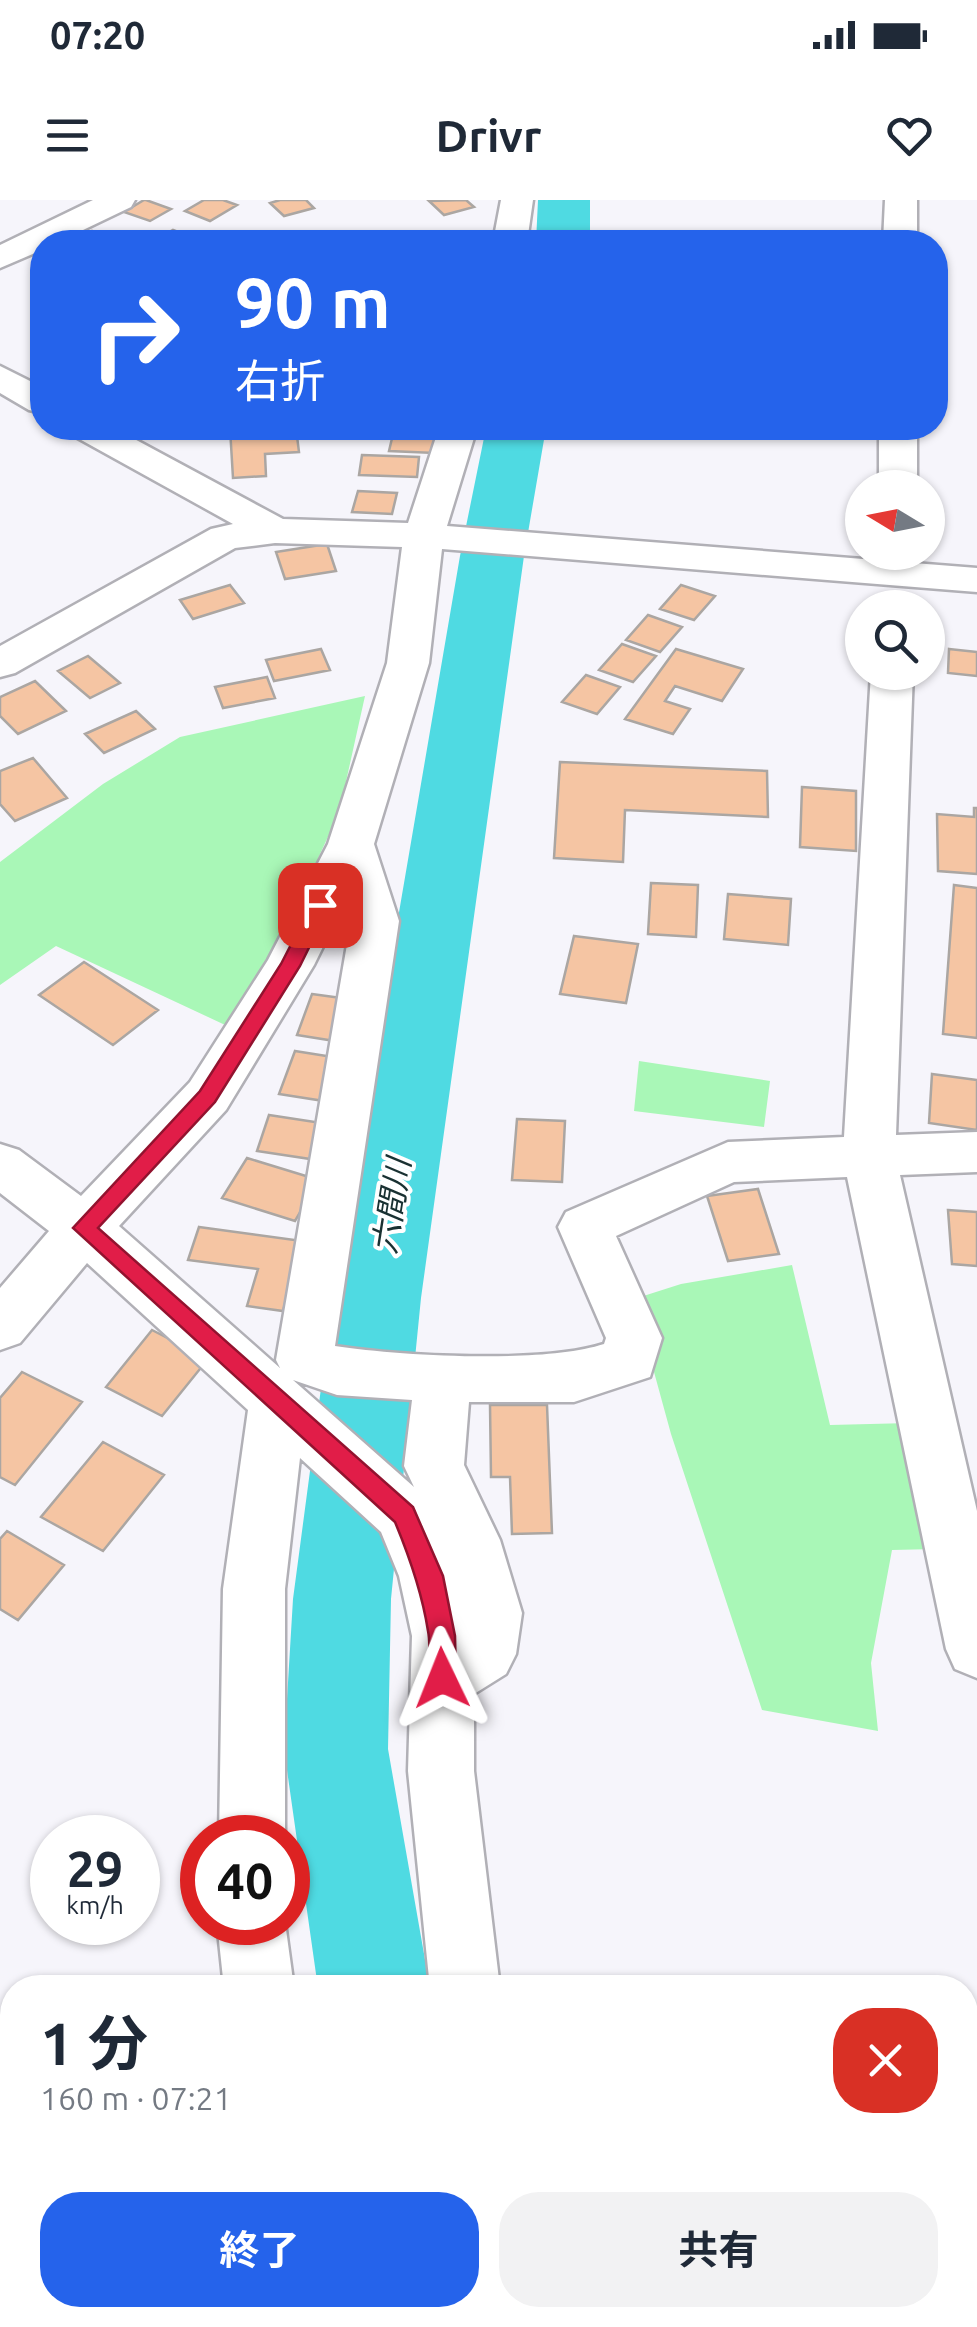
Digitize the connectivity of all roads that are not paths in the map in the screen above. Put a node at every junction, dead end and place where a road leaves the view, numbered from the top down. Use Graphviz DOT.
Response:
graph roads {
  1 [pos="119,200"];
  2 [pos="516,200"];
  3 [pos="900,200"];
  4 [pos="57,230"];
  5 [pos="512,230"];
  6 [pos="900,230"];
  7 [pos="30,243"];
  8 [pos="0,258"];
  9 [pos="0,377"];
  10 [pos="30,395"];
  11 [pos="109,440"];
  12 [pos="455,440"];
  13 [pos="898,440"];
  14 [pos="898,470"];
  15 [pos="275,532"];
  16 [pos="435,537"];
  17 [pos="896,578"];
  18 [pos="977,580"];
  19 [pos="0,664"];
  20 [pos="891,690"];
  21 [pos="351,844"];
  22 [pos="977,1152"];
  23 [pos="868,1156"];
  24 [pos="0,1164"];
  25 [pos="84,1228"];
  26 [pos="0,1327"];
  27 [pos="422,1378"];
  28 [pos="288,1409"];
  29 [pos="977,1648"];
  30 [pos="442,1678"];
  31 [pos="252,1815"];
  32 [pos="254,1945"];
  33 [pos="257,1975"];
  34 [pos="464,1975"];
  1 -- 4 [label="street"];
  2 -- 5 [label="street"];
  3 -- 6 [label="street"];
  7 -- 8 [label="street"];
  9 -- 10 [label="street"];
  11 -- 15 [label="street"];
  12 -- 16 [label="street"];
  13 -- 14 [label="street"];
  15 -- 16 [label="street"];
  15 -- 19 [label="street"];
  16 -- 17 [label="street"];
  16 -- 21 [label="street"];
  17 -- 18 [label="street"];
  20 -- 23 [label="street"];
  21 -- 25 [label="street"];
  21 -- 27 [label="street"];
  22 -- 23 [label="street"];
  23 -- 27 [label="street"];
  23 -- 29 [label="street"];
  24 -- 25 [label="street"];
  25 -- 26 [label="street"];
  25 -- 28 [label="street"];
  27 -- 30 [label="street"];
  28 -- 30 [label="street"];
  28 -- 31 [label="street"];
  30 -- 34 [label="street"];
  32 -- 33 [label="street"];
}
